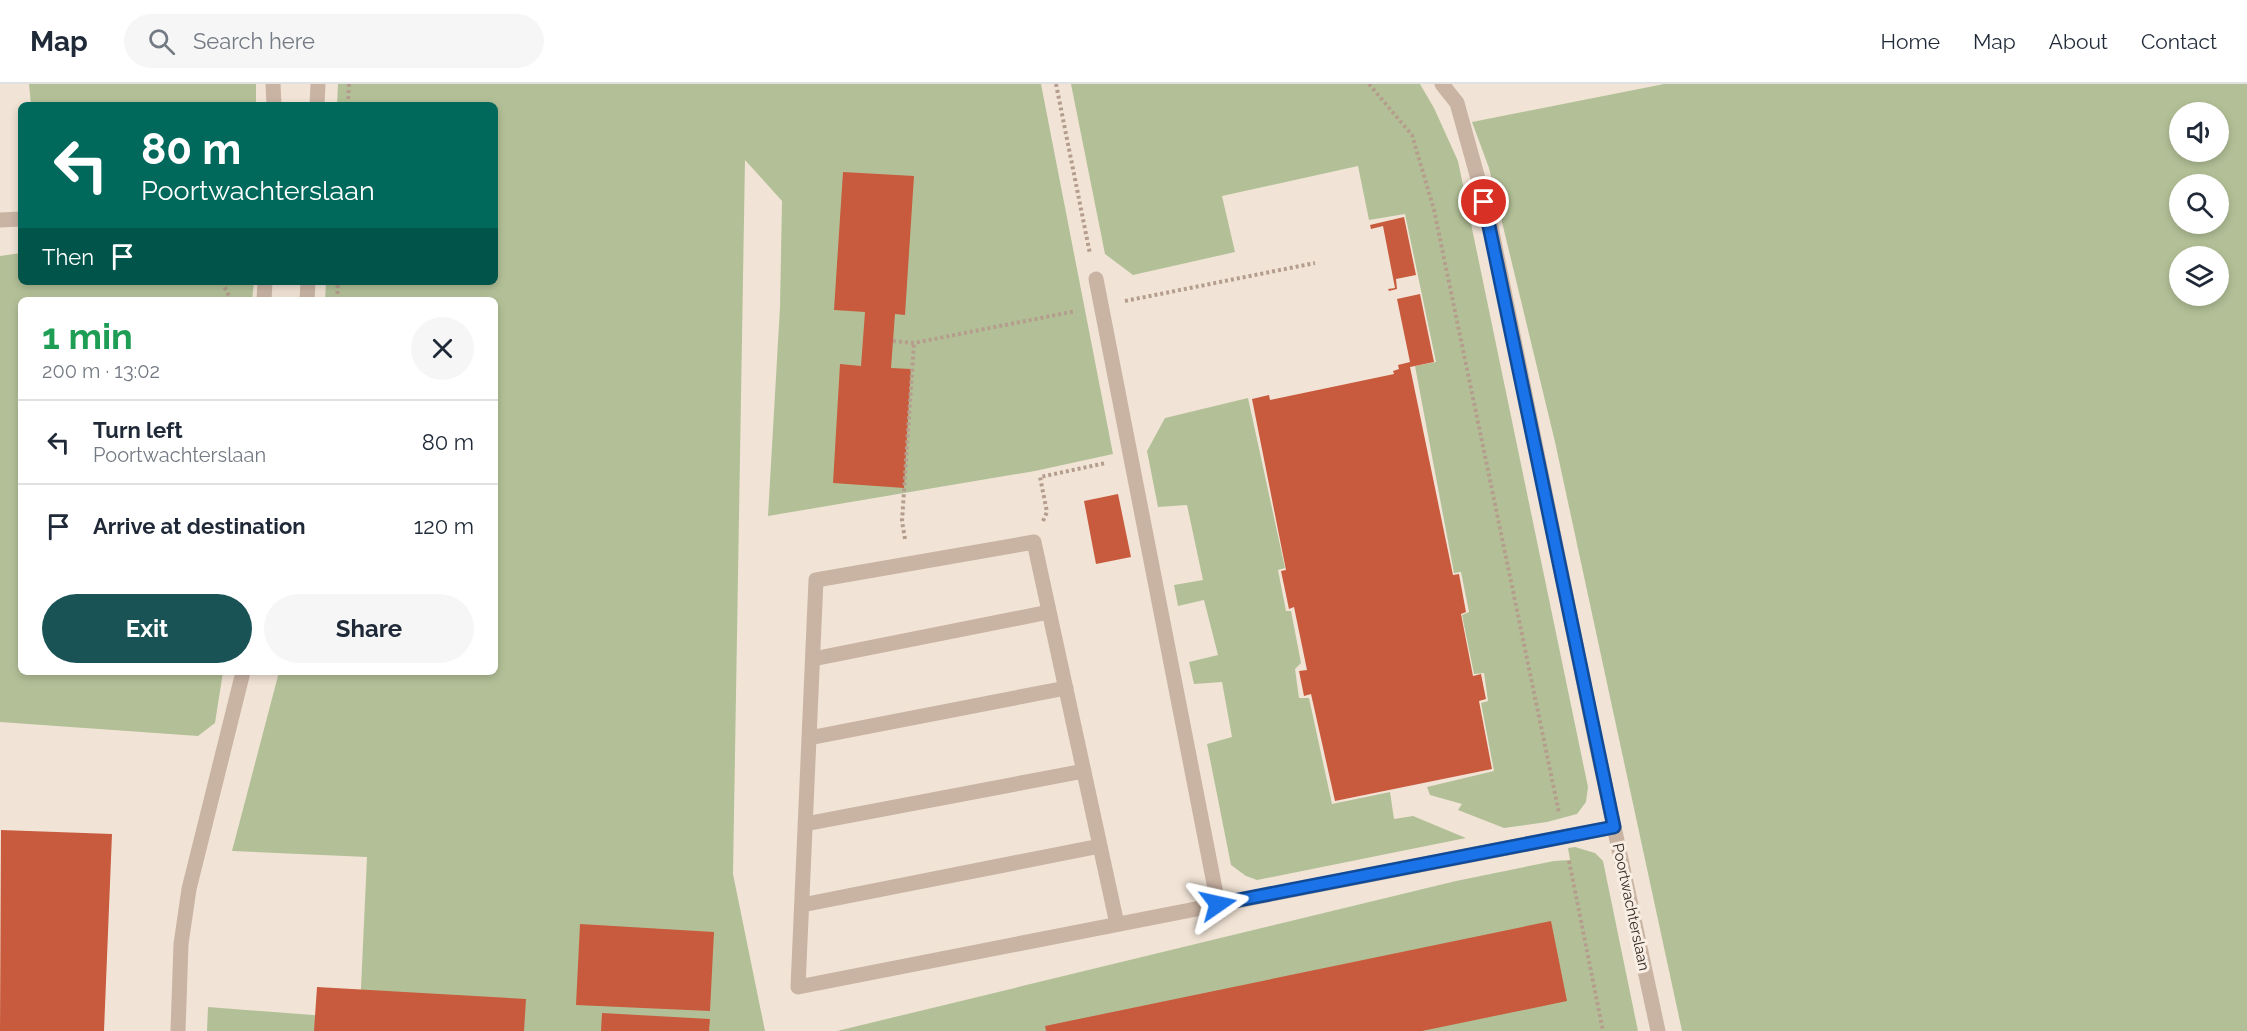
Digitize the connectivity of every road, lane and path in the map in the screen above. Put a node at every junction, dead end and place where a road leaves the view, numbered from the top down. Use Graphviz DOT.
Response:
graph roads {
  1 [pos="273,84"];
  2 [pos="318,84"];
  3 [pos="349,84"];
  4 [pos="1056,84"];
  5 [pos="1369,84"];
  6 [pos="1442,84"];
  7 [pos="274,102"];
  8 [pos="317,102"];
  9 [pos="348,102"];
  10 [pos="18,219"];
  11 [pos="0,220"];
  12 [pos="1096,279"];
  13 [pos="914,343"];
  14 [pos="1130,458"];
  15 [pos="1034,542"];
  16 [pos="910,564"];
  17 [pos="1049,612"];
  18 [pos="813,659"];
  19 [pos="241,675"];
  20 [pos="1066,688"];
  21 [pos="809,738"];
  22 [pos="1084,771"];
  23 [pos="805,824"];
  24 [pos="1614,827"];
  25 [pos="1564,837"];
  26 [pos="1100,846"];
  27 [pos="1218,904"];
  28 [pos="802,905"];
  29 [pos="1117,924"];
  30 [pos="178,1031"];
  31 [pos="1603,1031"];
  32 [pos="1658,1031"];
  1 -- 7 [label="lane"];
  2 -- 8 [label="lane"];
  3 -- 9 [label="path"];
  4 -- 12 [label="path"];
  5 -- 25 [label="path"];
  6 -- 24 [label="lane, Poortwachterslaan"];
  10 -- 11 [label="lane"];
  12 -- 14 [label="lane"];
  13 -- 16 [label="path"];
  14 -- 15 [label="path"];
  14 -- 27 [label="lane"];
  15 -- 16 [label="lane"];
  15 -- 17 [label="lane"];
  16 -- 18 [label="lane"];
  17 -- 18 [label="lane"];
  17 -- 20 [label="lane"];
  18 -- 21 [label="lane"];
  19 -- 30 [label="lane"];
  20 -- 21 [label="lane"];
  20 -- 22 [label="lane"];
  21 -- 23 [label="lane"];
  22 -- 23 [label="lane"];
  22 -- 26 [label="lane"];
  23 -- 28 [label="lane"];
  24 -- 25 [label="lane"];
  24 -- 32 [label="lane, Poortwachterslaan"];
  25 -- 27 [label="lane"];
  25 -- 31 [label="path"];
  26 -- 28 [label="lane"];
  26 -- 29 [label="lane"];
  27 -- 29 [label="lane"];
  28 -- 29 [label="lane"];
}
